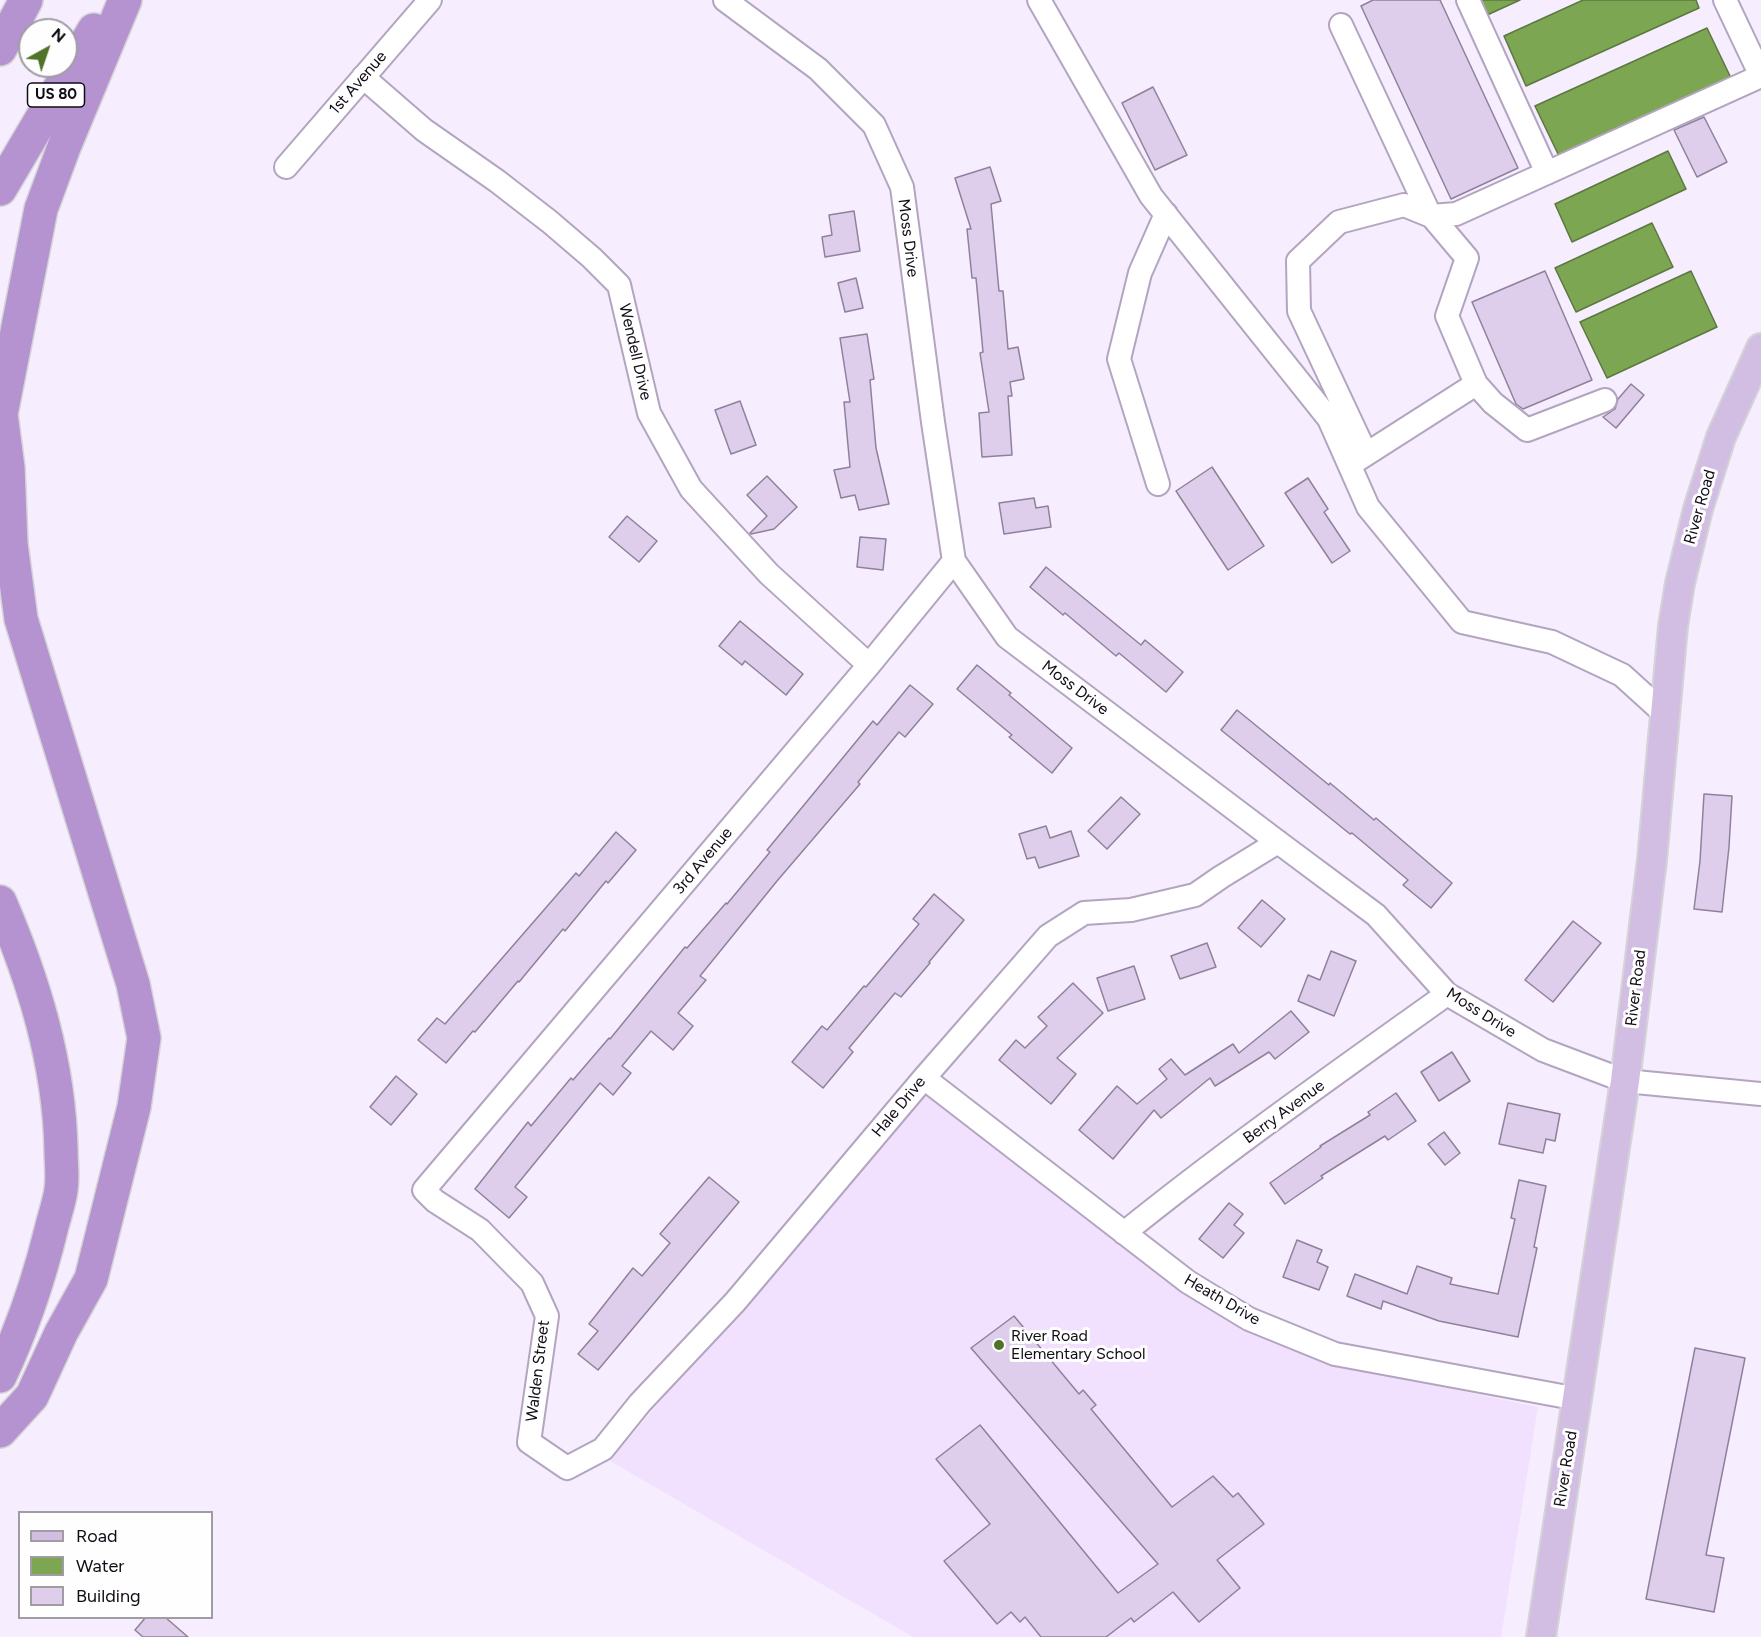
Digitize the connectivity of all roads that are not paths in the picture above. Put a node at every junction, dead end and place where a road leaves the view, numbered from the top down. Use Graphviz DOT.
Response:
graph roads {
  1 [pos="26,0"];
  2 [pos="111,0"];
  3 [pos="125,0"];
  4 [pos="430,0"];
  5 [pos="725,0"];
  6 [pos="1039,0"];
  7 [pos="1468,0"];
  8 [pos="1725,0"];
  9 [pos="1341,25"];
  10 [pos="0,49"];
  11 [pos="363,77"];
  12 [pos="286,167"];
  13 [pos="1547,173"];
  14 [pos="0,189"];
  15 [pos="1166,214"];
  16 [pos="1431,216"];
  17 [pos="1761,348"];
  18 [pos="1476,384"];
  19 [pos="1605,400"];
  20 [pos="1358,459"];
  21 [pos="1158,484"];
  22 [pos="954,561"];
  23 [pos="869,665"];
  24 [pos="1665,714"];
  25 [pos="1278,842"];
  26 [pos="0,902"];
  27 [pos="1447,994"];
  28 [pos="924,1077"];
  29 [pos="1625,1081"];
  30 [pos="1761,1094"];
  31 [pos="450,1160"];
  32 [pos="1124,1233"];
  33 [pos="0,1376"];
  34 [pos="1578,1399"];
  35 [pos="0,1431"];
  36 [pos="579,1462"];
  37 [pos="1541,1637"];
  1 -- 10 [label="highway"];
  2 -- 14 [label="highway, US 80"];
  3 -- 35 [label="highway"];
  4 -- 11 [label="street, 1st Avenue"];
  5 -- 22 [label="street, Moss Drive"];
  6 -- 15 [label="street"];
  7 -- 13 [label="street"];
  8 -- 13 [label="street"];
  9 -- 16 [label="street"];
  11 -- 12 [label="street, 1st Avenue"];
  11 -- 23 [label="street, Wendell Drive"];
  13 -- 16 [label="street"];
  15 -- 20 [label="street"];
  15 -- 21 [label="street"];
  16 -- 18 [label="street"];
  16 -- 20 [label="street"];
  17 -- 24 [label="main road, River Road"];
  18 -- 19 [label="street"];
  18 -- 20 [label="street"];
  20 -- 24 [label="street"];
  22 -- 23 [label="street, 3rd Avenue"];
  22 -- 25 [label="street, Moss Drive"];
  23 -- 31 [label="street, 3rd Avenue"];
  24 -- 29 [label="main road, River Road"];
  25 -- 27 [label="street, Moss Drive"];
  25 -- 28 [label="street, Hale Drive"];
  26 -- 33 [label="highway"];
  27 -- 29 [label="street, Moss Drive"];
  27 -- 32 [label="street, Berry Avenue"];
  28 -- 32 [label="street, Heath Drive"];
  28 -- 36 [label="street, Hale Drive"];
  29 -- 30 [label="street, Moss Drive"];
  29 -- 34 [label="main road, River Road"];
  31 -- 36 [label="street, Walden Street"];
  32 -- 34 [label="street, Heath Drive"];
  34 -- 37 [label="main road, River Road"];
}
